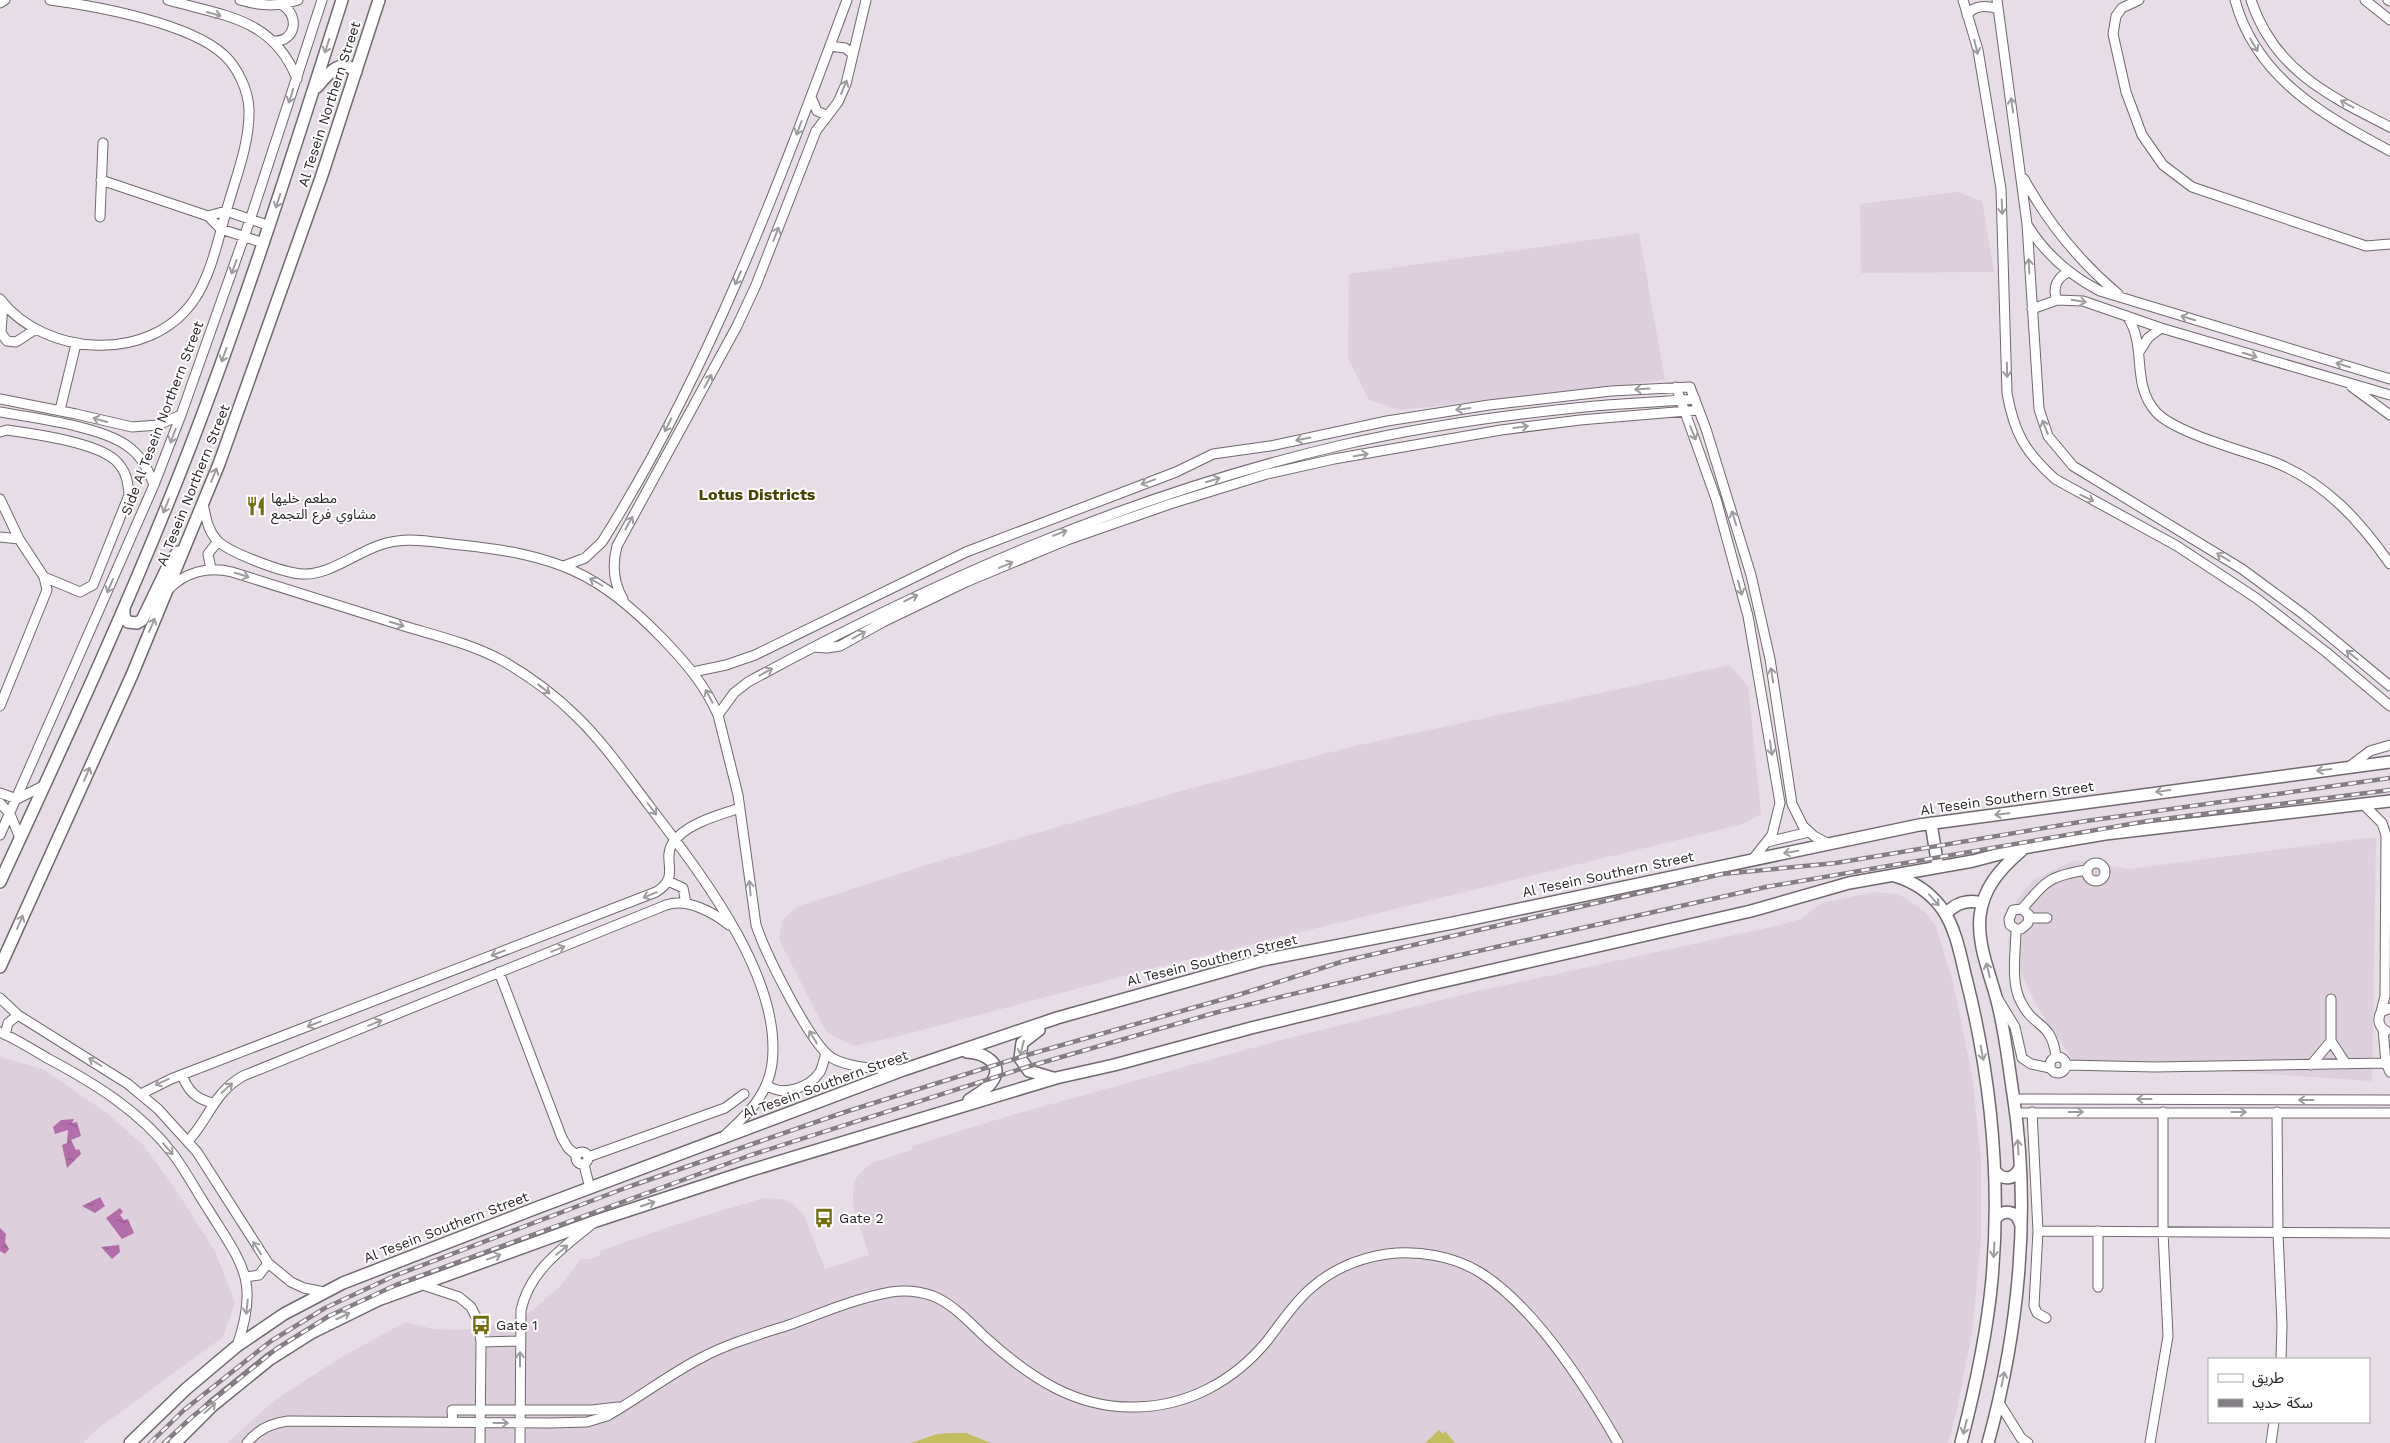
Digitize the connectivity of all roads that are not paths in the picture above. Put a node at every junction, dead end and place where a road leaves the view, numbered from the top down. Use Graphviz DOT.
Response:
graph roads {
  1 [pos="5,0"];
  2 [pos="50,0"];
  3 [pos="168,0"];
  4 [pos="240,0"];
  5 [pos="298,0"];
  6 [pos="322,0"];
  7 [pos="342,0"];
  8 [pos="379,0"];
  9 [pos="846,0"];
  10 [pos="866,0"];
  11 [pos="1963,0"];
  12 [pos="2139,0"];
  13 [pos="2234,0"];
  14 [pos="2251,0"];
  15 [pos="2365,0"];
  16 [pos="0,3"];
  17 [pos="282,5"];
  18 [pos="1997,5"];
  19 [pos="1967,15"];
  20 [pos="2390,20"];
  21 [pos="274,41"];
  22 [pos="830,46"];
  23 [pos="852,54"];
  24 [pos="356,72"];
  25 [pos="297,79"];
  26 [pos="314,90"];
  27 [pos="811,97"];
  28 [pos="826,115"];
  29 [pos="2390,127"];
  30 [pos="103,143"];
  31 [pos="2390,151"];
  32 [pos="2021,175"];
  33 [pos="101,180"];
  34 [pos="226,212"];
  35 [pos="208,216"];
  36 [pos="100,217"];
  37 [pos="250,220"];
  38 [pos="2027,224"];
  39 [pos="270,226"];
  40 [pos="221,229"];
  41 [pos="245,236"];
  42 [pos="264,243"];
  43 [pos="2390,244"];
  44 [pos="2068,272"];
  45 [pos="2120,296"];
  46 [pos="2057,300"];
  47 [pos="2,301"];
  48 [pos="2032,308"];
  49 [pos="2127,316"];
  50 [pos="2161,328"];
  51 [pos="36,329"];
  52 [pos="2227,330"];
  53 [pos="76,344"];
  54 [pos="2222,347"];
  55 [pos="2139,352"];
  56 [pos="2390,372"];
  57 [pos="2377,375"];
  58 [pos="2390,379"];
  59 [pos="2344,382"];
  60 [pos="1676,387"];
  61 [pos="2390,395"];
  62 [pos="0,399"];
  63 [pos="1695,399"];
  64 [pos="1680,400"];
  65 [pos="1489,405"];
  66 [pos="60,410"];
  67 [pos="1699,410"];
  68 [pos="1684,411"];
  69 [pos="0,412"];
  70 [pos="181,415"];
  71 [pos="2390,415"];
  72 [pos="1491,418"];
  73 [pos="119,425"];
  74 [pos="0,432"];
  75 [pos="115,439"];
  76 [pos="154,485"];
  77 [pos="2118,493"];
  78 [pos="0,499"];
  79 [pos="203,504"];
  80 [pos="2109,509"];
  81 [pos="0,537"];
  82 [pos="19,539"];
  83 [pos="218,541"];
  84 [pos="184,548"];
  85 [pos="2390,564"];
  86 [pos="564,566"];
  87 [pos="211,569"];
  88 [pos="44,576"];
  89 [pos="166,592"];
  90 [pos="624,601"];
  91 [pos="124,610"];
  92 [pos="814,647"];
  93 [pos="693,672"];
  94 [pos="2390,686"];
  95 [pos="0,706"];
  96 [pos="2390,706"];
  97 [pos="718,715"];
  98 [pos="2390,745"];
  99 [pos="2390,762"];
  100 [pos="2350,766"];
  101 [pos="45,784"];
  102 [pos="0,793"];
  103 [pos="17,798"];
  104 [pos="2390,802"];
  105 [pos="0,803"];
  106 [pos="2363,804"];
  107 [pos="740,808"];
  108 [pos="10,814"];
  109 [pos="1931,823"];
  110 [pos="1809,832"];
  111 [pos="0,835"];
  112 [pos="20,838"];
  113 [pos="675,840"];
  114 [pos="1767,842"];
  115 [pos="1831,845"];
  116 [pos="2023,848"];
  117 [pos="1753,859"];
  118 [pos="1938,868"];
  119 [pos="2087,870"];
  120 [pos="1893,876"];
  121 [pos="668,881"];
  122 [pos="0,882"];
  123 [pos="686,903"];
  124 [pos="1982,903"];
  125 [pos="2022,909"];
  126 [pos="1946,914"];
  127 [pos="2029,918"];
  128 [pos="2047,918"];
  129 [pos="2016,928"];
  130 [pos="734,930"];
  131 [pos="521,944"];
  132 [pos="527,961"];
  133 [pos="0,967"];
  134 [pos="499,972"];
  135 [pos="1996,997"];
  136 [pos="0,998"];
  137 [pos="2330,999"];
  138 [pos="2386,1010"];
  139 [pos="18,1015"];
  140 [pos="1058,1018"];
  141 [pos="2386,1030"];
  142 [pos="3,1034"];
  143 [pos="2331,1041"];
  144 [pos="961,1052"];
  145 [pos="826,1053"];
  146 [pos="2056,1056"];
  147 [pos="2346,1064"];
  148 [pos="2386,1064"];
  149 [pos="2066,1065"];
  150 [pos="2311,1065"];
  151 [pos="2050,1068"];
  152 [pos="903,1070"];
  153 [pos="2390,1072"];
  154 [pos="182,1075"];
  155 [pos="1056,1078"];
  156 [pos="767,1085"];
  157 [pos="141,1094"];
  158 [pos="744,1094"];
  159 [pos="2014,1099"];
  160 [pos="2058,1099"];
  161 [pos="2329,1100"];
  162 [pos="2341,1100"];
  163 [pos="2390,1100"];
  164 [pos="213,1103"];
  165 [pos="962,1106"];
  166 [pos="2032,1112"];
  167 [pos="2059,1112"];
  168 [pos="2162,1112"];
  169 [pos="2277,1112"];
  170 [pos="2329,1112"];
  171 [pos="2341,1112"];
  172 [pos="2015,1113"];
  173 [pos="2390,1113"];
  174 [pos="721,1139"];
  175 [pos="188,1141"];
  176 [pos="586,1161"];
  177 [pos="2020,1168"];
  178 [pos="1995,1171"];
  179 [pos="590,1188"];
  180 [pos="1995,1219"];
  181 [pos="596,1221"];
  182 [pos="2020,1223"];
  183 [pos="2038,1231"];
  184 [pos="2098,1231"];
  185 [pos="2163,1232"];
  186 [pos="2278,1233"];
  187 [pos="2390,1233"];
  188 [pos="268,1263"];
  189 [pos="246,1277"];
  190 [pos="420,1284"];
  191 [pos="2098,1286"];
  192 [pos="324,1292"];
  193 [pos="2046,1318"];
  194 [pos="520,1341"];
  195 [pos="481,1342"];
  196 [pos="237,1346"];
  197 [pos="2281,1358"];
  198 [pos="1998,1401"];
  199 [pos="620,1407"];
  200 [pos="481,1410"];
  201 [pos="520,1410"];
  202 [pos="550,1410"];
  203 [pos="568,1410"];
  204 [pos="453,1422"];
  205 [pos="480,1422"];
  206 [pos="569,1422"];
  207 [pos="520,1423"];
  208 [pos="551,1423"];
  209 [pos="2274,1423"];
  210 [pos="130,1443"];
  211 [pos="175,1443"];
  212 [pos="247,1443"];
  213 [pos="480,1443"];
  214 [pos="520,1443"];
  215 [pos="1618,1443"];
  216 [pos="1962,1443"];
  217 [pos="1988,1443"];
  218 [pos="2028,1443"];
  219 [pos="2150,1443"];
  220 [pos="2271,1443"];
  1 -- 16 [label="street"];
  2 -- 34 [label="street"];
  3 -- 21 [label="street, one-way"];
  4 -- 17 [label="street"];
  5 -- 17 [label="street"];
  6 -- 25 [label="street, Side Al Tesein Northern Street"];
  7 -- 26 [label="main road, Al Tesein Northern Street, one-way"];
  8 -- 24 [label="main road, Al Tesein Northern Street"];
  9 -- 22 [label="street"];
  10 -- 23 [label="street"];
  11 -- 19 [label="street"];
  12 -- 43 [label="street"];
  13 -- 31 [label="street, one-way"];
  29 -- 14 [label="street, one-way"];
  15 -- 20 [label="street"];
  17 -- 21 [label="street"];
  18 -- 19 [label="street"];
  32 -- 18 [label="street, one-way"];
  19 -- 80 [label="street, one-way"];
  21 -- 25 [label="street"];
  22 -- 23 [label="street"];
  22 -- 27 [label="street"];
  28 -- 23 [label="street, one-way"];
  24 -- 26 [label="main road"];
  79 -- 24 [label="main road, Al Tesein Northern Street, one-way"];
  25 -- 37 [label="street, Side Al Tesein Northern Street, one-way"];
  26 -- 39 [label="main road, Al Tesein Northern Street, one-way"];
  27 -- 28 [label="street"];
  27 -- 86 [label="street, one-way"];
  90 -- 28 [label="street, one-way"];
  30 -- 33 [label="street"];
  32 -- 38 [label="street"];
  32 -- 45 [label="street"];
  33 -- 35 [label="street"];
  33 -- 36 [label="street"];
  34 -- 35 [label="street"];
  34 -- 37 [label="street"];
  34 -- 40 [label="street"];
  35 -- 40 [label="street"];
  37 -- 39 [label="street"];
  37 -- 41 [label="street, Side Al Tesein Northern Street"];
  38 -- 44 [label="street"];
  48 -- 38 [label="street, one-way"];
  39 -- 42 [label="main road, Al Tesein Northern Street"];
  40 -- 41 [label="street"];
  40 -- 53 [label="street"];
  41 -- 42 [label="street"];
  41 -- 70 [label="street, Side Al Tesein Northern Street, one-way"];
  42 -- 91 [label="main road, Al Tesein Northern Street, one-way"];
  44 -- 45 [label="street"];
  44 -- 46 [label="street"];
  52 -- 45 [label="street, one-way"];
  46 -- 48 [label="street"];
  46 -- 49 [label="street, one-way"];
  47 -- 51 [label="street"];
  47 -- 51 [label="street"];
  77 -- 48 [label="street, one-way"];
  49 -- 50 [label="street"];
  49 -- 55 [label="street"];
  50 -- 54 [label="street"];
  50 -- 55 [label="street"];
  51 -- 53 [label="street"];
  52 -- 54 [label="street"];
  57 -- 52 [label="street, one-way"];
  53 -- 66 [label="street"];
  54 -- 59 [label="street, one-way"];
  55 -- 85 [label="street"];
  56 -- 57 [label="street"];
  57 -- 58 [label="street"];
  59 -- 61 [label="street"];
  59 -- 71 [label="street"];
  60 -- 63 [label="street"];
  60 -- 64 [label="street"];
  60 -- 65 [label="street, one-way"];
  62 -- 66 [label="street"];
  63 -- 64 [label="street"];
  63 -- 67 [label="street"];
  64 -- 68 [label="street"];
  64 -- 72 [label="street"];
  65 -- 72 [label="street"];
  65 -- 93 [label="street, one-way"];
  73 -- 66 [label="street, one-way"];
  67 -- 68 [label="street"];
  110 -- 67 [label="street, one-way"];
  92 -- 68 [label="street, one-way"];
  68 -- 114 [label="street, one-way"];
  69 -- 75 [label="street"];
  70 -- 73 [label="street"];
  70 -- 76 [label="street, Side Al Tesein Northern Street, one-way"];
  92 -- 72 [label="street, one-way"];
  73 -- 75 [label="street"];
  74 -- 88 [label="street"];
  75 -- 76 [label="street"];
  76 -- 103 [label="street, Side Al Tesein Northern Street, one-way"];
  77 -- 80 [label="street"];
  94 -- 77 [label="street, one-way"];
  78 -- 82 [label="street"];
  79 -- 83 [label="street"];
  79 -- 84 [label="main road, Al Tesein Northern Street"];
  80 -- 96 [label="street"];
  81 -- 82 [label="street"];
  82 -- 88 [label="street"];
  83 -- 86 [label="street"];
  83 -- 87 [label="street"];
  84 -- 89 [label="main road, Al Tesein Northern Street"];
  84 -- 91 [label="main road"];
  90 -- 86 [label="street, one-way"];
  87 -- 89 [label="street"];
  87 -- 113 [label="street, one-way"];
  88 -- 95 [label="street"];
  133 -- 89 [label="main road, Al Tesein Northern Street, one-way"];
  90 -- 93 [label="street"];
  91 -- 101 [label="main road, Al Tesein Northern Street"];
  97 -- 92 [label="street, one-way"];
  97 -- 93 [label="street, one-way"];
  97 -- 107 [label="street"];
  98 -- 100 [label="street"];
  99 -- 100 [label="main road, Al Tesein Southern Street"];
  100 -- 109 [label="main road, Al Tesein Southern Street, one-way"];
  101 -- 103 [label="street"];
  101 -- 112 [label="main road, Al Tesein Northern Street"];
  102 -- 103 [label="street"];
  103 -- 108 [label="street, Side Al Tesein Northern Street"];
  104 -- 106 [label="main road"];
  105 -- 108 [label="street"];
  106 -- 116 [label="main road"];
  106 -- 138 [label="street"];
  107 -- 113 [label="street"];
  145 -- 107 [label="street, one-way"];
  108 -- 111 [label="street, Side Al Tesein Northern Street"];
  108 -- 112 [label="street"];
  109 -- 115 [label="main road, Al Tesein Southern Street"];
  109 -- 118 [label="main road"];
  110 -- 114 [label="street"];
  110 -- 115 [label="street"];
  112 -- 122 [label="main road, Al Tesein Northern Street"];
  113 -- 121 [label="street"];
  113 -- 130 [label="street"];
  114 -- 117 [label="street"];
  115 -- 117 [label="main road, Al Tesein Southern Street, one-way"];
  116 -- 118 [label="main road"];
  116 -- 124 [label="main road"];
  117 -- 140 [label="main road, Al Tesein Southern Street"];
  118 -- 120 [label="main road"];
  119 -- 125 [label="street"];
  120 -- 126 [label="main road, one-way"];
  120 -- 155 [label="main road"];
  121 -- 123 [label="street"];
  121 -- 131 [label="street, one-way"];
  123 -- 130 [label="street"];
  132 -- 123 [label="street, one-way"];
  124 -- 126 [label="main road"];
  135 -- 124 [label="main road, one-way"];
  125 -- 127 [label="street"];
  125 -- 129 [label="street"];
  126 -- 178 [label="main road, one-way"];
  127 -- 128 [label="street"];
  127 -- 129 [label="street"];
  129 -- 146 [label="street"];
  130 -- 156 [label="street"];
  131 -- 132 [label="street"];
  131 -- 154 [label="street, one-way"];
  132 -- 134 [label="street"];
  164 -- 134 [label="street, one-way"];
  134 -- 176 [label="street"];
  135 -- 151 [label="street"];
  135 -- 159 [label="main road"];
  136 -- 139 [label="street"];
  137 -- 143 [label="street"];
  138 -- 141 [label="street"];
  139 -- 142 [label="street"];
  157 -- 139 [label="street, one-way"];
  140 -- 144 [label="main road, Al Tesein Southern Street"];
  140 -- 155 [label="main road, one-way"];
  141 -- 148 [label="street"];
  142 -- 189 [label="street, one-way"];
  143 -- 147 [label="street"];
  143 -- 150 [label="street"];
  144 -- 152 [label="main road, Al Tesein Southern Street"];
  144 -- 165 [label="main road"];
  145 -- 152 [label="street"];
  145 -- 156 [label="street"];
  146 -- 149 [label="street"];
  146 -- 151 [label="street"];
  147 -- 148 [label="street"];
  147 -- 150 [label="street"];
  148 -- 153 [label="street"];
  149 -- 150 [label="street"];
  149 -- 151 [label="street"];
  152 -- 174 [label="main road, Al Tesein Southern Street"];
  154 -- 157 [label="street, one-way"];
  154 -- 164 [label="street"];
  155 -- 165 [label="main road"];
  156 -- 174 [label="street"];
  157 -- 175 [label="street"];
  158 -- 176 [label="street"];
  159 -- 160 [label="street"];
  159 -- 172 [label="main road"];
  161 -- 160 [label="street, one-way"];
  160 -- 167 [label="street"];
  161 -- 162 [label="street"];
  161 -- 170 [label="street"];
  162 -- 163 [label="street"];
  162 -- 171 [label="street"];
  164 -- 175 [label="street"];
  181 -- 165 [label="main road, one-way"];
  166 -- 167 [label="street"];
  166 -- 172 [label="street"];
  166 -- 183 [label="street"];
  167 -- 168 [label="street, one-way"];
  168 -- 169 [label="street, one-way"];
  168 -- 185 [label="street"];
  169 -- 170 [label="street"];
  169 -- 186 [label="street"];
  170 -- 171 [label="street"];
  171 -- 173 [label="street"];
  177 -- 172 [label="main road, one-way"];
  174 -- 179 [label="main road, Al Tesein Southern Street"];
  188 -- 175 [label="street, one-way"];
  176 -- 179 [label="street"];
  177 -- 178 [label="main road"];
  177 -- 182 [label="main road"];
  178 -- 180 [label="main road"];
  179 -- 192 [label="main road, Al Tesein Southern Street"];
  180 -- 182 [label="main road"];
  180 -- 216 [label="main road, one-way"];
  190 -- 181 [label="main road, one-way"];
  194 -- 181 [label="street, one-way"];
  198 -- 182 [label="main road, one-way"];
  183 -- 184 [label="street"];
  183 -- 193 [label="street"];
  184 -- 185 [label="street"];
  184 -- 191 [label="street"];
  185 -- 186 [label="street"];
  185 -- 219 [label="street"];
  186 -- 187 [label="street"];
  186 -- 197 [label="street"];
  188 -- 189 [label="street"];
  188 -- 192 [label="street"];
  189 -- 196 [label="street, one-way"];
  190 -- 195 [label="street"];
  211 -- 190 [label="main road, one-way"];
  192 -- 196 [label="main road, Al Tesein Southern Street"];
  194 -- 195 [label="street"];
  201 -- 194 [label="street, one-way"];
  195 -- 200 [label="street"];
  196 -- 210 [label="main road, Al Tesein Southern Street"];
  198 -- 217 [label="main road"];
  198 -- 218 [label="street"];
  199 -- 203 [label="street"];
  199 -- 206 [label="street"];
  199 -- 215 [label="street"];
  200 -- 201 [label="street"];
  200 -- 204 [label="street"];
  200 -- 205 [label="street"];
  201 -- 202 [label="street"];
  201 -- 207 [label="street"];
  202 -- 203 [label="street"];
  202 -- 208 [label="street"];
  203 -- 206 [label="street"];
  204 -- 205 [label="street"];
  204 -- 212 [label="street"];
  205 -- 207 [label="street, one-way"];
  205 -- 213 [label="street"];
  206 -- 208 [label="street"];
  207 -- 208 [label="street"];
  207 -- 214 [label="street"];
  209 -- 220 [label="street"];
}
